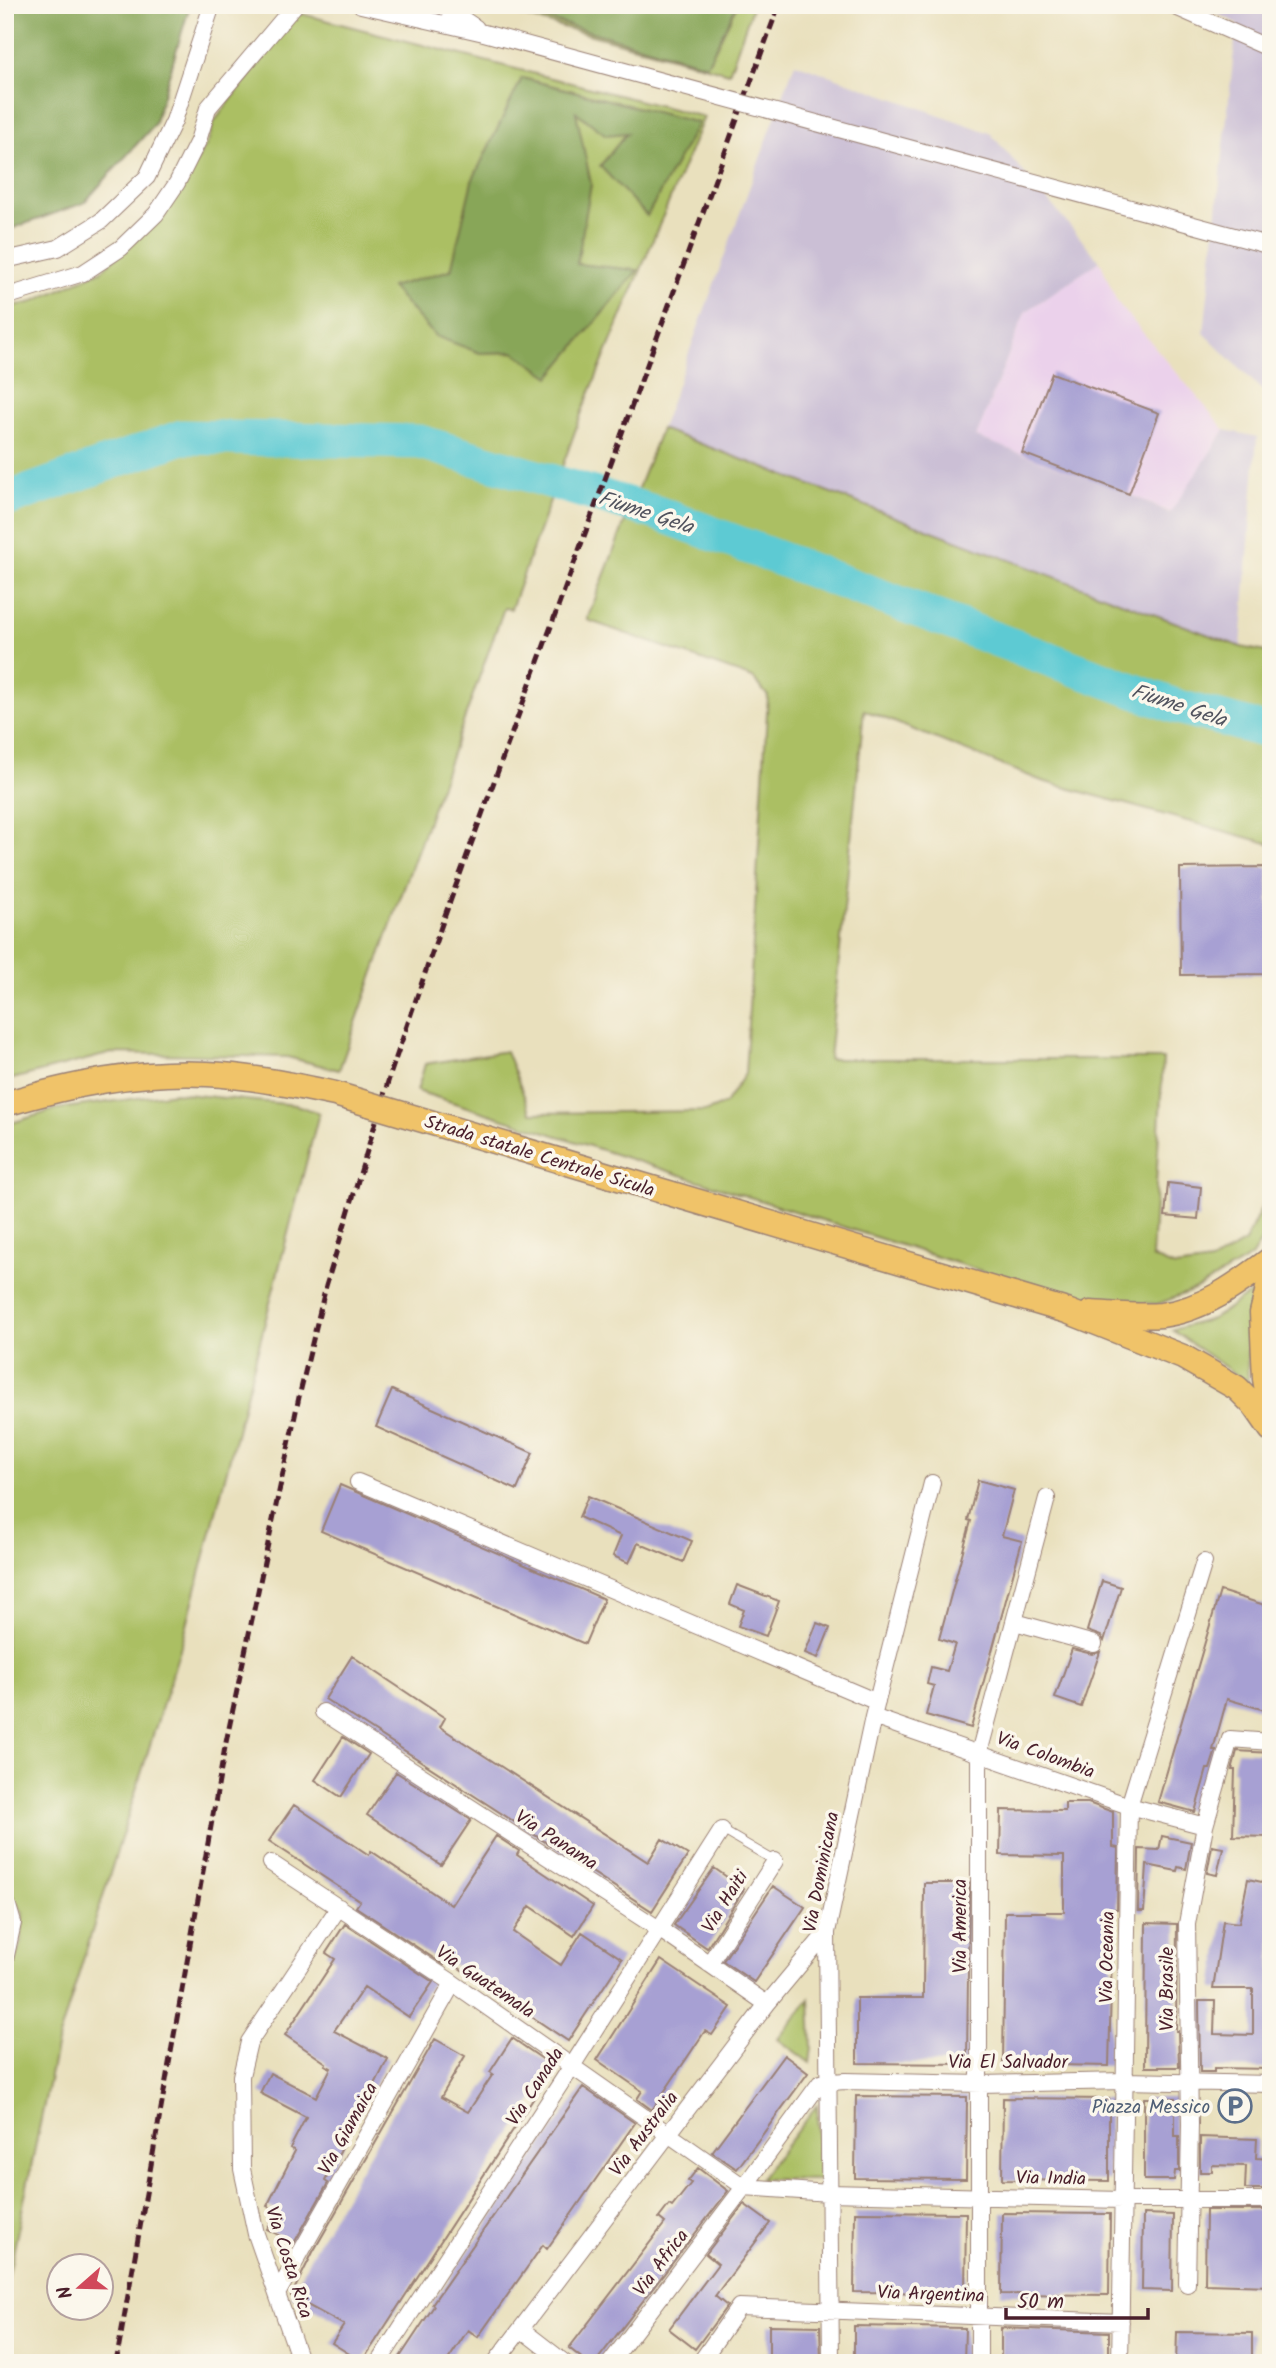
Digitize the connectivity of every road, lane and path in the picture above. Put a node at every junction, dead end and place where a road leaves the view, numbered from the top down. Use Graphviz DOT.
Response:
graph roads {
  1 [pos="212,5"];
  2 [pos="295,5"];
  3 [pos="361,5"];
  4 [pos="442,5"];
  5 [pos="1171,5"];
  6 [pos="484,33"];
  7 [pos="1271,49"];
  8 [pos="1271,246"];
  9 [pos="5,260"];
  10 [pos="5,297"];
  11 [pos="5,1104"];
  12 [pos="1271,1259"];
  13 [pos="1271,1276"];
  14 [pos="1067,1311"];
  15 [pos="1271,1413"];
  16 [pos="1271,1429"];
  17 [pos="358,1482"];
  18 [pos="932,1483"];
  19 [pos="1047,1498"];
  20 [pos="1204,1562"];
  21 [pos="1015,1622"];
  22 [pos="1094,1644"];
  23 [pos="875,1710"];
  24 [pos="323,1712"];
  25 [pos="1271,1742"];
  26 [pos="979,1753"];
  27 [pos="1129,1806"];
  28 [pos="1205,1826"];
  29 [pos="722,1830"];
  30 [pos="775,1861"];
  31 [pos="271,1863"];
  32 [pos="5,1904"];
  33 [pos="339,1907"];
  34 [pos="659,1929"];
  35 [pos="827,1932"];
  36 [pos="5,1960"];
  37 [pos="709,1964"];
  38 [pos="453,1983"];
  39 [pos="767,2004"];
  40 [pos="572,2066"];
  41 [pos="1124,2081"];
  42 [pos="828,2082"];
  43 [pos="1188,2083"];
  44 [pos="981,2084"];
  45 [pos="1271,2084"];
  46 [pos="670,2133"];
  47 [pos="744,2187"];
  48 [pos="829,2193"];
  49 [pos="979,2196"];
  50 [pos="1122,2200"];
  51 [pos="1271,2200"];
  52 [pos="1189,2202"];
  53 [pos="1187,2284"];
  54 [pos="277,2294"];
  55 [pos="831,2310"];
  56 [pos="979,2316"];
  57 [pos="1121,2322"];
  58 [pos="521,2329"];
  59 [pos="301,2363"];
  60 [pos="378,2363"];
  61 [pos="495,2363"];
  62 [pos="565,2363"];
  63 [pos="610,2363"];
  64 [pos="700,2363"];
  65 [pos="831,2363"];
  66 [pos="979,2363"];
  67 [pos="1120,2363"];
  1 -- 9 [label="street"];
  2 -- 10 [label="street"];
  3 -- 6 [label="street"];
  4 -- 6 [label="street"];
  5 -- 7 [label="street"];
  6 -- 8 [label="street, bridge"];
  11 -- 14 [label="main road, Strada statale Centrale Sicula, bridge"];
  12 -- 14 [label="main road, Strada statale Centrale Sicula"];
  13 -- 15 [label="main road"];
  14 -- 16 [label="main road, Strada statale Centrale Sicula"];
  17 -- 23 [label="street, Via Colombia"];
  18 -- 23 [label="street, Via Dominicana"];
  19 -- 21 [label="street, Via America"];
  20 -- 27 [label="street, Via Oceania"];
  21 -- 22 [label="street"];
  21 -- 26 [label="street, Via America"];
  23 -- 26 [label="street, Via Colombia"];
  23 -- 35 [label="street, Via Dominicana"];
  24 -- 34 [label="street, Via Panama"];
  25 -- 28 [label="street, Via Brasile"];
  26 -- 27 [label="street, Via Colombia"];
  26 -- 44 [label="street, Via America"];
  27 -- 28 [label="street, Via Colombia"];
  27 -- 41 [label="street, Via Oceania"];
  28 -- 43 [label="street, Via Brasile"];
  29 -- 30 [label="lane"];
  29 -- 34 [label="street, Via Canada"];
  30 -- 37 [label="street, Via Haiti"];
  31 -- 33 [label="street, Via Guatemala"];
  32 -- 36 [label="street"];
  33 -- 38 [label="street, Via Guatemala"];
  33 -- 54 [label="street, Via Costa Rica"];
  34 -- 37 [label="street, Via Panama"];
  34 -- 40 [label="street, Via Canada"];
  35 -- 39 [label="street, Via Australia"];
  35 -- 42 [label="street, Via Dominicana"];
  37 -- 39 [label="street, Via Panama"];
  38 -- 40 [label="street, Via Guatemala"];
  38 -- 54 [label="street, Via Giamaica"];
  39 -- 46 [label="street, Via Australia"];
  40 -- 46 [label="street, Via Guatemala"];
  40 -- 60 [label="street, Via Canada"];
  41 -- 43 [label="street, Via El Salvador"];
  41 -- 44 [label="street, Via El Salvador"];
  41 -- 50 [label="street, Via Oceania"];
  42 -- 44 [label="street, Via El Salvador"];
  42 -- 47 [label="street, Via Africa"];
  42 -- 48 [label="street, Via Dominicana"];
  43 -- 45 [label="street"];
  43 -- 52 [label="street, Via Brasile"];
  44 -- 49 [label="street, Via America"];
  46 -- 47 [label="street, Via Guatemala"];
  46 -- 58 [label="street, Via Australia"];
  47 -- 48 [label="street, Via India"];
  47 -- 63 [label="street, Via Africa"];
  48 -- 49 [label="street, Via India"];
  48 -- 55 [label="street, Via Dominicana"];
  49 -- 50 [label="street, Via India"];
  49 -- 56 [label="street, Via America"];
  50 -- 52 [label="street, Via India"];
  50 -- 57 [label="street, Via Oceania"];
  51 -- 52 [label="street, Via India"];
  52 -- 53 [label="street, Via Brasile"];
  54 -- 59 [label="street, Via Costa Rica"];
  55 -- 56 [label="street, Via Argentina"];
  55 -- 64 [label="street, Via Argentina"];
  55 -- 65 [label="street, Via Dominicana"];
  56 -- 57 [label="street, Via Argentina"];
  56 -- 66 [label="street, Via America"];
  57 -- 67 [label="street, Via Oceania"];
  58 -- 61 [label="street, Via Australia"];
  58 -- 62 [label="street"];
}
